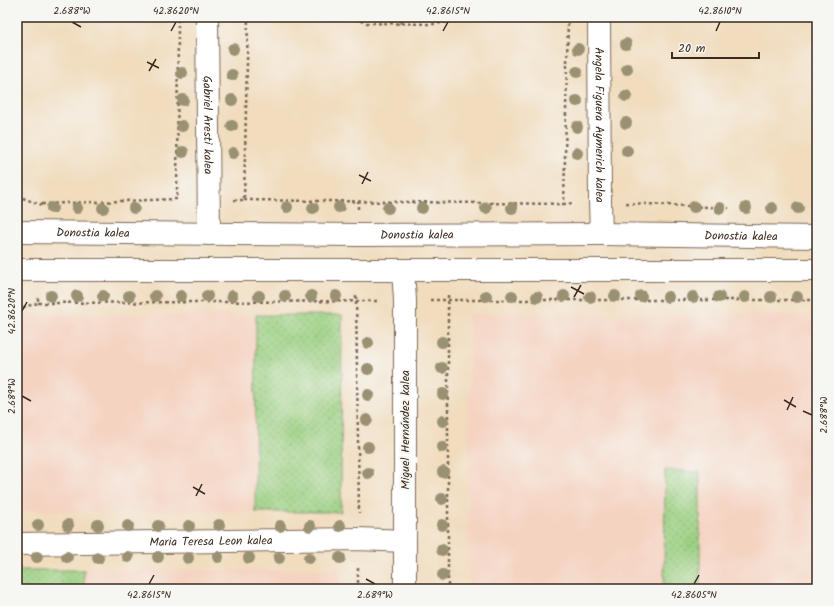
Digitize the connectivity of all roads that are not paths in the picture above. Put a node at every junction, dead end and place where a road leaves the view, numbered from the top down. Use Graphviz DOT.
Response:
graph roads {
  1 [pos="207,17"];
  2 [pos="599,17"];
  3 [pos="17,232"];
  4 [pos="209,234"];
  5 [pos="601,234"];
  6 [pos="817,237"];
  7 [pos="17,270"];
  8 [pos="403,270"];
  9 [pos="817,270"];
  10 [pos="405,541"];
  11 [pos="17,544"];
  12 [pos="405,589"];
  1 -- 4 [label="street, Gabriel Aresti kalea"];
  2 -- 5 [label="street, Angela Figuera Aymerich kalea"];
  3 -- 4 [label="street, Donostia kalea"];
  4 -- 5 [label="street, Donostia kalea"];
  5 -- 6 [label="street, Donostia kalea"];
  7 -- 8 [label="street"];
  8 -- 9 [label="street"];
  8 -- 10 [label="street, Miguel Hernández kalea"];
  10 -- 11 [label="street, Maria Teresa Leon kalea"];
  10 -- 12 [label="street, Miguel Hernández kalea"];
}
